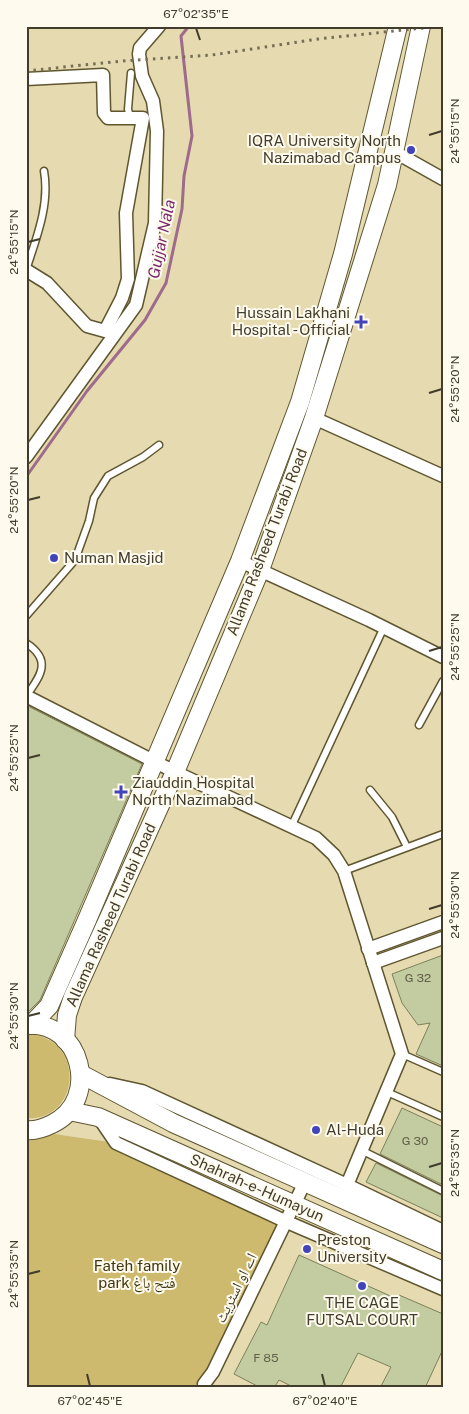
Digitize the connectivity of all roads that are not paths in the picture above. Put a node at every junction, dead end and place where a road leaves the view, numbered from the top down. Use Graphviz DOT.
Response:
graph roads {
  1 [pos="159,26"];
  2 [pos="398,26"];
  3 [pos="421,26"];
  4 [pos="131,73"];
  5 [pos="26,80"];
  6 [pos="130,118"];
  7 [pos="395,152"];
  8 [pos="44,171"];
  9 [pos="443,179"];
  10 [pos="26,270"];
  11 [pos="309,371"];
  12 [pos="327,377"];
  13 [pos="314,418"];
  14 [pos="159,444"];
  15 [pos="279,456"];
  16 [pos="26,457"];
  17 [pos="298,462"];
  18 [pos="443,476"];
  19 [pos="240,561"];
  20 [pos="260,570"];
  21 [pos="26,616"];
  22 [pos="384,628"];
  23 [pos="26,643"];
  24 [pos="443,657"];
  25 [pos="443,680"];
  26 [pos="26,695"];
  27 [pos="419,725"];
  28 [pos="154,762"];
  29 [pos="175,772"];
  30 [pos="370,790"];
  31 [pos="292,825"];
  32 [pos="443,834"];
  33 [pos="408,847"];
  34 [pos="344,871"];
  35 [pos="443,922"];
  36 [pos="443,938"];
  37 [pos="368,949"];
  38 [pos="373,963"];
  39 [pos="29,1025"];
  40 [pos="65,1040"];
  41 [pos="402,1054"];
  42 [pos="443,1072"];
  43 [pos="89,1077"];
  44 [pos="387,1092"];
  45 [pos="69,1111"];
  46 [pos="98,1117"];
  47 [pos="443,1117"];
  48 [pos="26,1130"];
  49 [pos="363,1151"];
  50 [pos="305,1182"];
  51 [pos="347,1185"];
  52 [pos="443,1190"];
  53 [pos="294,1205"];
  54 [pos="287,1222"];
  55 [pos="443,1231"];
  56 [pos="443,1244"];
  57 [pos="443,1271"];
  58 [pos="443,1289"];
  59 [pos="205,1387"];
  1 -- 16 [label="street"];
  2 -- 11 [label="main road, Allama Rasheed Turabi Road"];
  3 -- 7 [label="main road, Allama Rasheed Turabi Road"];
  4 -- 6 [label="lane"];
  5 -- 6 [label="street"];
  6 -- 10 [label="street"];
  7 -- 9 [label="street"];
  7 -- 12 [label="main road, Allama Rasheed Turabi Road"];
  8 -- 10 [label="lane"];
  11 -- 12 [label="main road"];
  11 -- 15 [label="main road, Allama Rasheed Turabi Road"];
  12 -- 13 [label="main road, Allama Rasheed Turabi Road"];
  13 -- 17 [label="main road, Allama Rasheed Turabi Road"];
  13 -- 18 [label="street"];
  14 -- 21 [label="lane"];
  15 -- 17 [label="main road"];
  15 -- 19 [label="main road, Allama Rasheed Turabi Road"];
  17 -- 20 [label="main road, Allama Rasheed Turabi Road"];
  19 -- 20 [label="street"];
  19 -- 28 [label="main road, Allama Rasheed Turabi Road"];
  20 -- 22 [label="street"];
  20 -- 29 [label="main road, Allama Rasheed Turabi Road"];
  22 -- 24 [label="street"];
  22 -- 31 [label="lane"];
  23 -- 26 [label="lane"];
  25 -- 27 [label="lane"];
  26 -- 28 [label="street"];
  28 -- 29 [label="street"];
  28 -- 39 [label="main road, Allama Rasheed Turabi Road"];
  29 -- 31 [label="street"];
  29 -- 40 [label="main road, Allama Rasheed Turabi Road"];
  30 -- 33 [label="lane"];
  31 -- 34 [label="street"];
  32 -- 33 [label="lane"];
  33 -- 34 [label="lane"];
  34 -- 37 [label="street"];
  35 -- 37 [label="street"];
  36 -- 38 [label="street"];
  37 -- 38 [label="street"];
  38 -- 41 [label="street"];
  39 -- 40 [label="main road"];
  40 -- 43 [label="main road"];
  41 -- 42 [label="lane"];
  41 -- 44 [label="street"];
  43 -- 45 [label="main road"];
  43 -- 50 [label="main road, Shahrah-e-Humayun"];
  43 -- 51 [label="street"];
  44 -- 47 [label="lane"];
  44 -- 49 [label="street"];
  45 -- 46 [label="main road, Shahrah-e-Humayun"];
  45 -- 48 [label="main road"];
  46 -- 53 [label="main road, Shahrah-e-Humayun"];
  46 -- 54 [label="street"];
  49 -- 51 [label="street"];
  49 -- 52 [label="lane"];
  50 -- 53 [label="street, اے او اسٹریٹ"];
  50 -- 56 [label="main road, Shahrah-e-Humayun"];
  51 -- 55 [label="street"];
  53 -- 54 [label="street, اے او اسٹریٹ"];
  53 -- 57 [label="main road, Shahrah-e-Humayun"];
  54 -- 58 [label="street"];
  54 -- 59 [label="street, اے او اسٹریٹ"];
}
